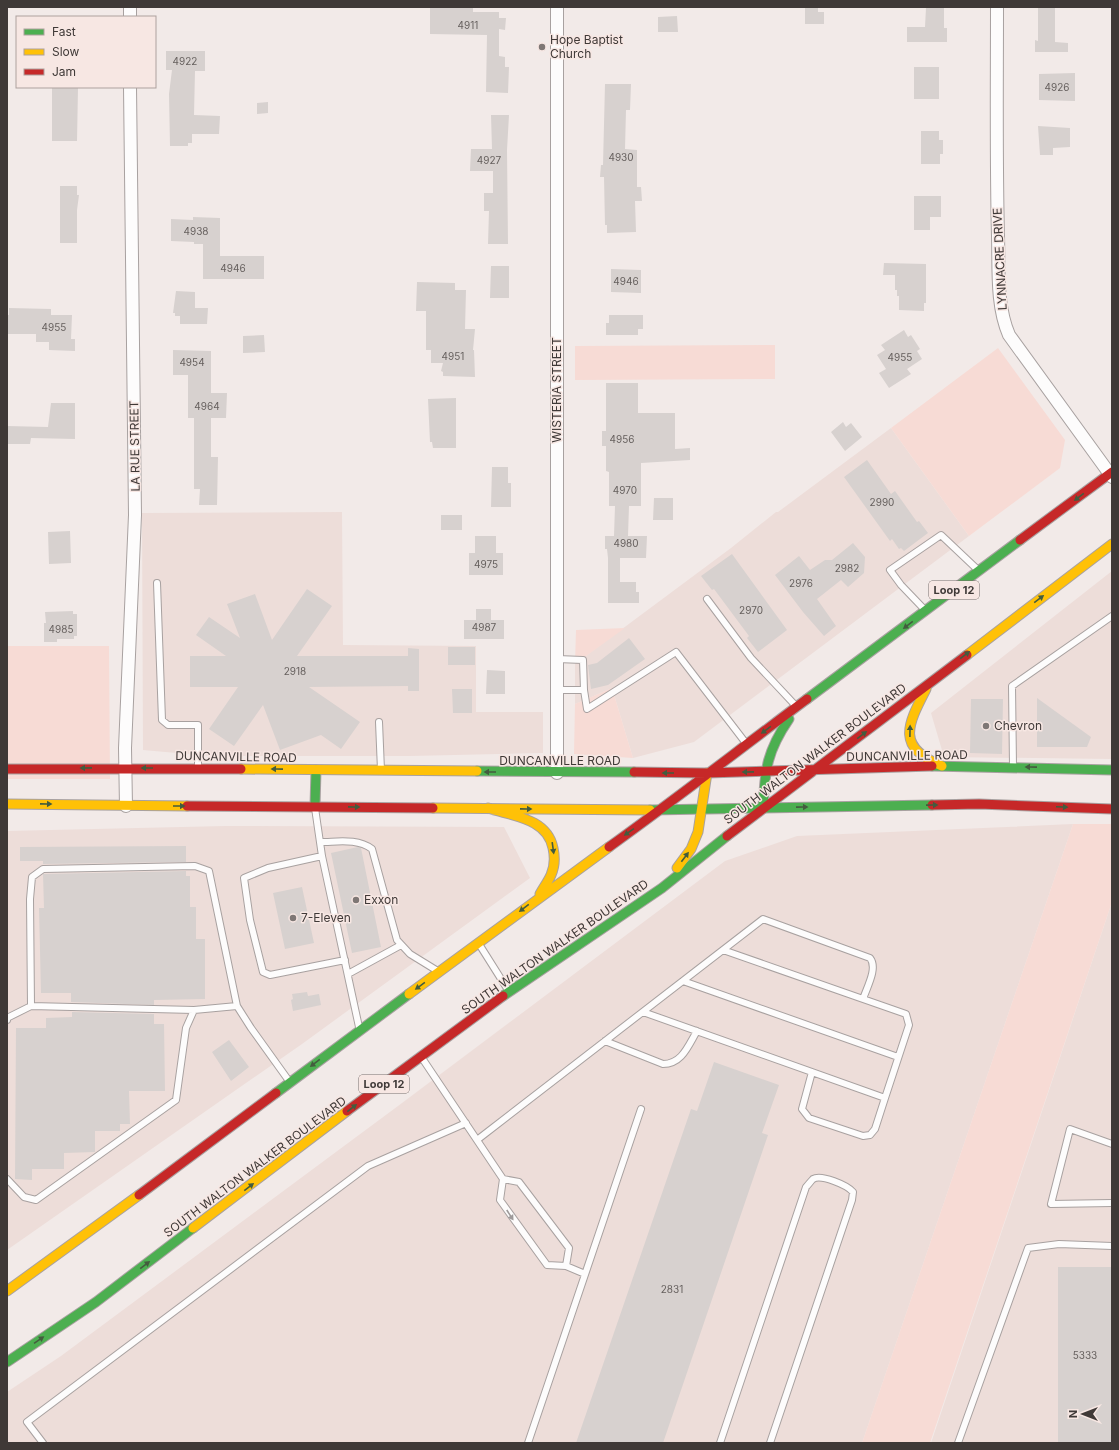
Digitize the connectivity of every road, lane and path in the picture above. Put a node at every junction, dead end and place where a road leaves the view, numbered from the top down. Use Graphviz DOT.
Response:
graph roads {
  1 [pos="557,7"];
  2 [pos="997,7"];
  3 [pos="130,88"];
  4 [pos="1111,474"];
  5 [pos="1112,544"];
  6 [pos="980,571"];
  7 [pos="157,583"];
  8 [pos="707,599"];
  9 [pos="926,611"];
  10 [pos="1112,616"];
  11 [pos="557,659"];
  12 [pos="930,683"];
  13 [pos="557,690"];
  14 [pos="584,690"];
  15 [pos="798,707"];
  16 [pos="379,722"];
  17 [pos="747,744"];
  18 [pos="942,766"];
  19 [pos="1013,767"];
  20 [pos="125,768"];
  21 [pos="198,768"];
  22 [pos="7,769"];
  23 [pos="316,770"];
  24 [pos="1112,770"];
  25 [pos="381,771"];
  26 [pos="815,771"];
  27 [pos="764,772"];
  28 [pos="557,773"];
  29 [pos="707,773"];
  30 [pos="7,804"];
  31 [pos="126,806"];
  32 [pos="315,806"];
  33 [pos="488,808"];
  34 [pos="763,808"];
  35 [pos="703,809"];
  36 [pos="1112,809"];
  37 [pos="661,810"];
  38 [pos="320,842"];
  39 [pos="322,856"];
  40 [pos="662,888"];
  41 [pos="537,899"];
  42 [pos="479,942"];
  43 [pos="401,945"];
  44 [pos="723,950"];
  45 [pos="345,960"];
  46 [pos="439,972"];
  47 [pos="348,974"];
  48 [pos="683,981"];
  49 [pos="509,992"];
  50 [pos="863,999"];
  51 [pos="31,1006"];
  52 [pos="237,1006"];
  53 [pos="194,1010"];
  54 [pos="643,1012"];
  55 [pos="7,1020"];
  56 [pos="360,1030"];
  57 [pos="698,1031"];
  58 [pos="605,1041"];
  59 [pos="422,1056"];
  60 [pos="898,1057"];
  61 [pos="812,1072"];
  62 [pos="290,1082"];
  63 [pos="885,1098"];
  64 [pos="641,1109"];
  65 [pos="466,1123"];
  66 [pos="477,1140"];
  67 [pos="1112,1144"];
  68 [pos="7,1179"];
  69 [pos="503,1179"];
  70 [pos="1112,1203"];
  71 [pos="1112,1246"];
  72 [pos="566,1266"];
  73 [pos="586,1274"];
  74 [pos="7,1291"];
  75 [pos="7,1362"];
  76 [pos="43,1443"];
  77 [pos="528,1443"];
  78 [pos="720,1443"];
  79 [pos="770,1443"];
  80 [pos="958,1443"];
  1 -- 11 [label="street, WISTERIA STREET"];
  2 -- 4 [label="street, LYNNACRE DRIVE"];
  3 -- 20 [label="street, LA RUE STREET"];
  4 -- 6 [label="main road, Loop 12, one-way"];
  12 -- 5 [label="main road, SOUTH WALTON WALKER BOULEVARD / Loop 12, one-way"];
  6 -- 9 [label="main road, Loop 12"];
  6 -- 9 [label="lane"];
  7 -- 21 [label="lane"];
  8 -- 15 [label="lane"];
  9 -- 15 [label="main road, Loop 12, one-way"];
  10 -- 19 [label="lane"];
  11 -- 13 [label="street, WISTERIA STREET"];
  11 -- 14 [label="lane"];
  18 -- 12 [label="main road, one-way"];
  26 -- 12 [label="main road, SOUTH WALTON WALKER BOULEVARD / Loop 12, one-way"];
  13 -- 14 [label="lane"];
  13 -- 28 [label="street, WISTERIA STREET"];
  14 -- 17 [label="lane"];
  15 -- 17 [label="main road, Loop 12, one-way"];
  15 -- 27 [label="main road"];
  16 -- 25 [label="lane"];
  17 -- 29 [label="main road, Loop 12"];
  18 -- 19 [label="main road, DUNCANVILLE ROAD"];
  18 -- 26 [label="main road, DUNCANVILLE ROAD"];
  24 -- 19 [label="main road, DUNCANVILLE ROAD, one-way"];
  21 -- 20 [label="main road, DUNCANVILLE ROAD, one-way"];
  20 -- 22 [label="main road, DUNCANVILLE ROAD, one-way"];
  20 -- 31 [label="street, LA RUE STREET"];
  23 -- 21 [label="main road, DUNCANVILLE ROAD, one-way"];
  23 -- 25 [label="main road, DUNCANVILLE ROAD"];
  23 -- 32 [label="main road"];
  28 -- 25 [label="main road, DUNCANVILLE ROAD, one-way"];
  26 -- 27 [label="main road, DUNCANVILLE ROAD"];
  26 -- 34 [label="main road, SOUTH WALTON WALKER BOULEVARD / Loop 12"];
  27 -- 29 [label="main road, DUNCANVILLE ROAD, one-way"];
  27 -- 34 [label="main road"];
  29 -- 28 [label="main road, DUNCANVILLE ROAD, one-way"];
  29 -- 35 [label="main road"];
  29 -- 37 [label="main road, Loop 12"];
  30 -- 31 [label="main road, one-way"];
  31 -- 32 [label="main road, one-way"];
  32 -- 33 [label="main road, one-way"];
  32 -- 38 [label="lane"];
  33 -- 37 [label="main road, one-way"];
  33 -- 41 [label="main road, one-way"];
  34 -- 35 [label="main road"];
  34 -- 36 [label="main road, one-way"];
  34 -- 40 [label="main road, SOUTH WALTON WALKER BOULEVARD / Loop 12"];
  35 -- 37 [label="main road"];
  40 -- 35 [label="main road, one-way"];
  37 -- 41 [label="main road, Loop 12, one-way"];
  38 -- 39 [label="lane"];
  38 -- 43 [label="lane"];
  39 -- 45 [label="lane"];
  39 -- 45 [label="lane"];
  40 -- 49 [label="main road, SOUTH WALTON WALKER BOULEVARD / Loop 12"];
  41 -- 42 [label="main road, Loop 12, one-way"];
  42 -- 46 [label="main road, Loop 12"];
  42 -- 49 [label="lane"];
  43 -- 46 [label="lane"];
  43 -- 47 [label="lane"];
  44 -- 48 [label="lane"];
  44 -- 50 [label="lane"];
  44 -- 50 [label="lane"];
  45 -- 47 [label="lane"];
  46 -- 56 [label="main road, Loop 12, one-way"];
  47 -- 56 [label="lane"];
  48 -- 54 [label="lane"];
  48 -- 60 [label="lane"];
  49 -- 59 [label="main road, SOUTH WALTON WALKER BOULEVARD / Loop 12"];
  50 -- 60 [label="lane"];
  51 -- 52 [label="lane"];
  51 -- 53 [label="lane"];
  51 -- 55 [label="lane"];
  52 -- 53 [label="lane"];
  52 -- 62 [label="lane"];
  53 -- 68 [label="lane"];
  54 -- 57 [label="lane"];
  54 -- 58 [label="lane"];
  56 -- 62 [label="main road, Loop 12, one-way"];
  57 -- 58 [label="lane"];
  57 -- 61 [label="lane"];
  58 -- 66 [label="lane"];
  59 -- 65 [label="lane"];
  75 -- 59 [label="main road, SOUTH WALTON WALKER BOULEVARD / Loop 12, one-way"];
  60 -- 63 [label="lane"];
  61 -- 63 [label="lane"];
  61 -- 63 [label="lane"];
  62 -- 74 [label="main road, Loop 12"];
  64 -- 73 [label="lane"];
  65 -- 66 [label="lane"];
  65 -- 76 [label="lane"];
  66 -- 69 [label="lane"];
  67 -- 70 [label="lane"];
  69 -- 72 [label="lane"];
  69 -- 72 [label="lane, one-way"];
  71 -- 80 [label="lane"];
  72 -- 73 [label="lane"];
  73 -- 77 [label="lane"];
  78 -- 79 [label="lane"];
}
